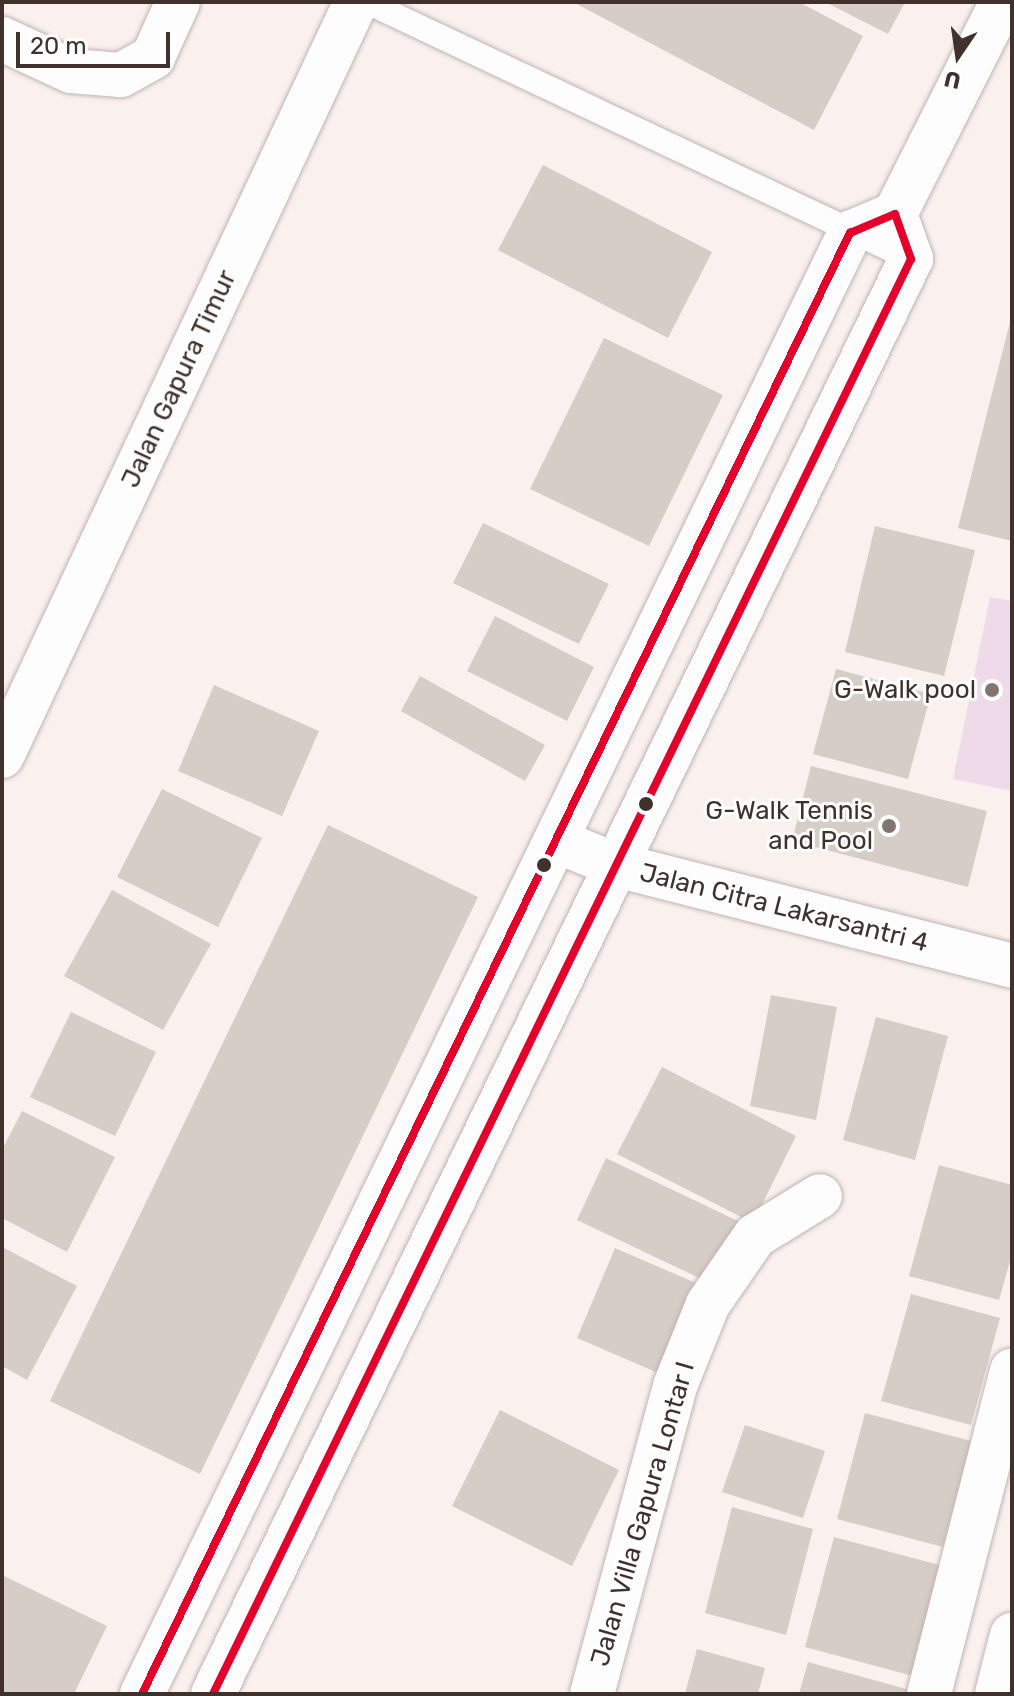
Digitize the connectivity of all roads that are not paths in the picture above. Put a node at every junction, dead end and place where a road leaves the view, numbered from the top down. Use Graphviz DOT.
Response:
graph roads {
  1 [pos="178,2"];
  2 [pos="356,2"];
  3 [pos="367,2"];
  4 [pos="1002,2"];
  5 [pos="2,39"];
  6 [pos="895,214"];
  7 [pos="850,233"];
  8 [pos="911,259"];
  9 [pos="2,756"];
  10 [pos="559,842"];
  11 [pos="613,864"];
  12 [pos="1012,966"];
  13 [pos="820,1196"];
  14 [pos="1012,1370"];
  15 [pos="1012,1635"];
  16 [pos="142,1694"];
  17 [pos="213,1694"];
  18 [pos="592,1694"];
  19 [pos="929,1694"];
  20 [pos="997,1694"];
  1 -- 5 [label="street"];
  2 -- 9 [label="street, Jalan Gapura Timur"];
  3 -- 7 [label="lane"];
  4 -- 6 [label="street"];
  6 -- 7 [label="street"];
  6 -- 8 [label="street"];
  7 -- 8 [label="lane"];
  7 -- 10 [label="street"];
  8 -- 11 [label="street"];
  10 -- 11 [label="street, Jalan Citra Lakarsantri 4"];
  10 -- 16 [label="street"];
  11 -- 12 [label="street, Jalan Citra Lakarsantri 4"];
  11 -- 17 [label="street"];
  13 -- 18 [label="street, Jalan Villa Gapura Lontar I"];
  14 -- 19 [label="street"];
  15 -- 20 [label="street"];
}
